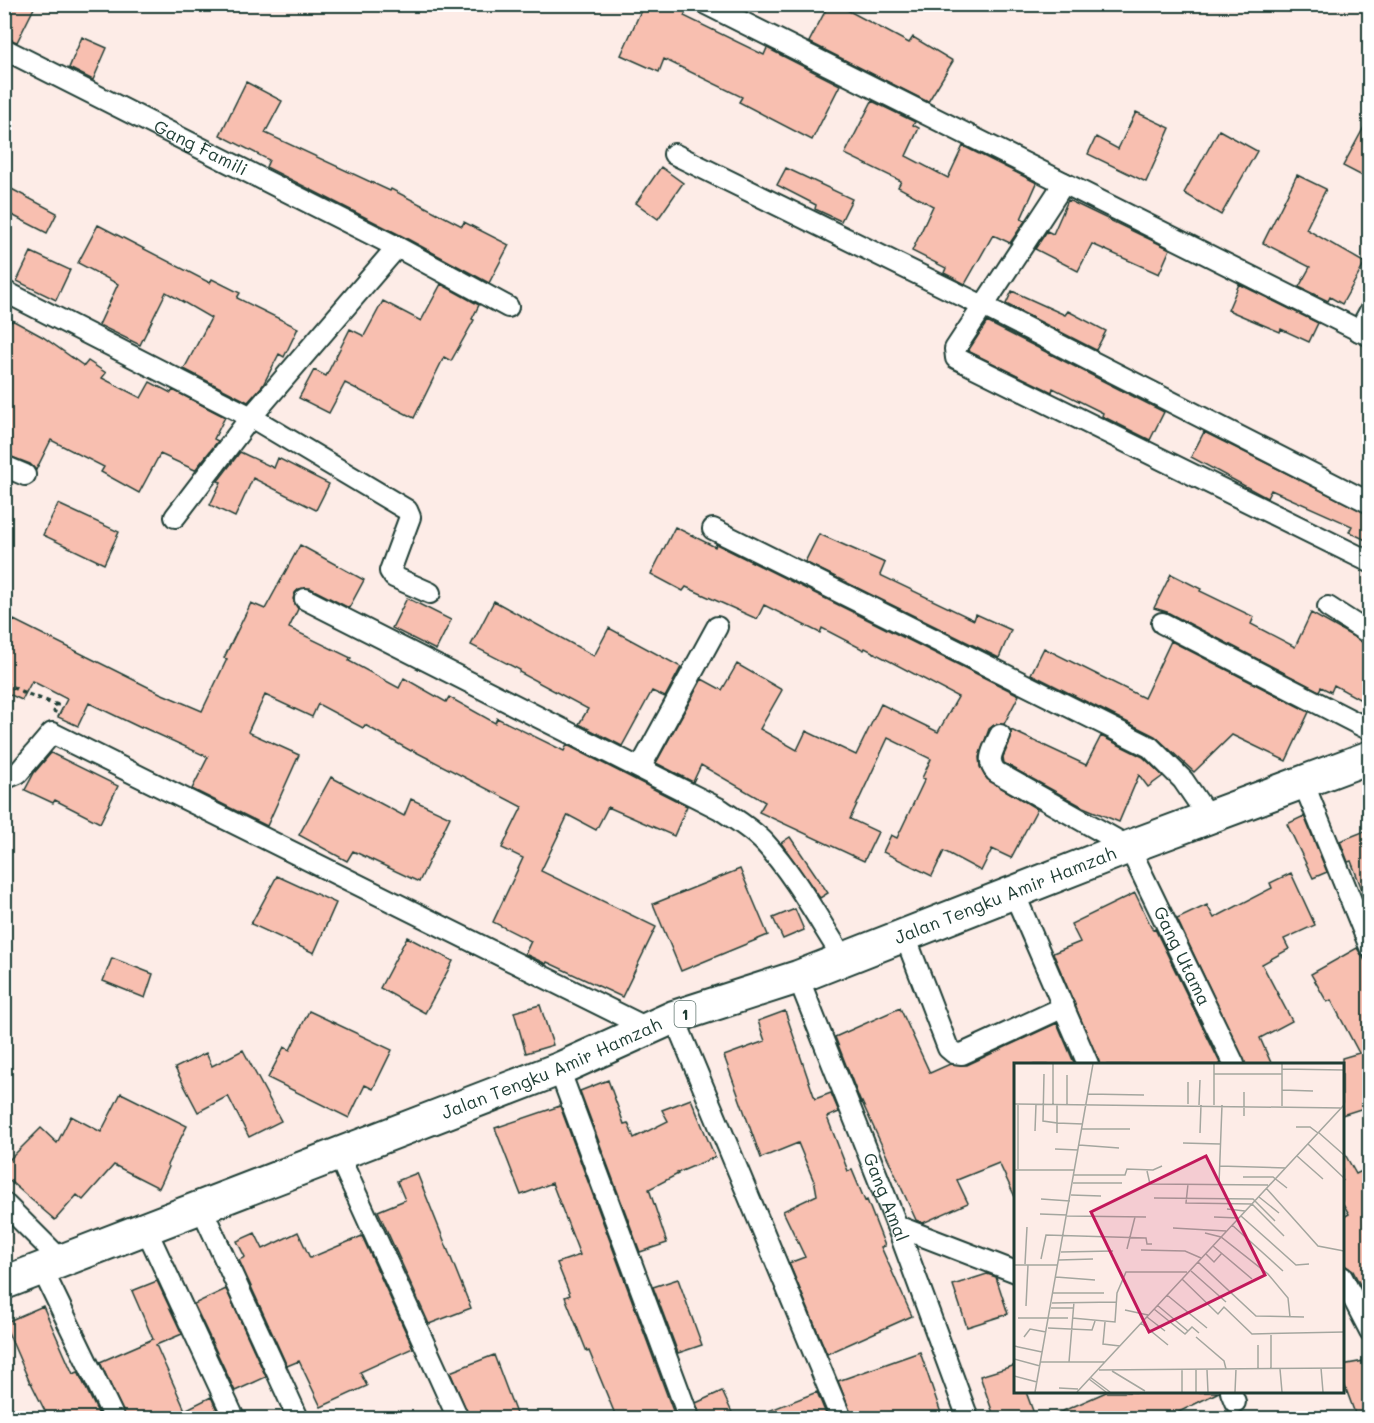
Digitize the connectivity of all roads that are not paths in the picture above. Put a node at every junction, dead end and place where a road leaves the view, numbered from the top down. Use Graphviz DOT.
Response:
graph roads {
  1 [pos="706,4"];
  2 [pos="4,49"];
  3 [pos="674,154"];
  4 [pos="1064,183"];
  5 [pos="397,247"];
  6 [pos="4,291"];
  7 [pos="983,306"];
  8 [pos="508,307"];
  9 [pos="1370,311"];
  10 [pos="1364,333"];
  11 [pos="251,417"];
  12 [pos="4,466"];
  13 [pos="25,475"];
  14 [pos="1370,503"];
  15 [pos="175,517"];
  16 [pos="713,529"];
  17 [pos="1370,562"];
  18 [pos="430,593"];
  19 [pos="305,599"];
  20 [pos="1328,607"];
  21 [pos="1162,623"];
  22 [pos="717,627"];
  23 [pos="1370,634"];
  24 [pos="1370,730"];
  25 [pos="1000,735"];
  26 [pos="1370,757"];
  27 [pos="640,768"];
  28 [pos="4,779"];
  29 [pos="1303,783"];
  30 [pos="1209,818"];
  31 [pos="1129,847"];
  32 [pos="1014,894"];
  33 [pos="905,936"];
  34 [pos="1370,947"];
  35 [pos="844,959"];
  36 [pos="798,977"];
  37 [pos="1064,1007"];
  38 [pos="660,1023"];
  39 [pos="1087,1063"];
  40 [pos="1233,1063"];
  41 [pos="560,1069"];
  42 [pos="338,1154"];
  43 [pos="4,1203"];
  44 [pos="201,1207"];
  45 [pos="897,1226"];
  46 [pos="146,1229"];
  47 [pos="52,1265"];
  48 [pos="1014,1271"];
  49 [pos="1344,1281"];
  50 [pos="4,1283"];
  51 [pos="1370,1331"];
  52 [pos="114,1419"];
  53 [pos="234,1419"];
  54 [pos="298,1419"];
  55 [pos="458,1419"];
  56 [pos="689,1419"];
  57 [pos="841,1419"];
  58 [pos="968,1419"];
  1 -- 4 [label="street"];
  2 -- 5 [label="street, Gang Famili"];
  3 -- 7 [label="street"];
  4 -- 7 [label="street"];
  4 -- 10 [label="street"];
  5 -- 8 [label="street, Gang Famili"];
  5 -- 11 [label="street"];
  6 -- 11 [label="street"];
  7 -- 14 [label="street"];
  7 -- 17 [label="street"];
  9 -- 10 [label="street"];
  11 -- 15 [label="street"];
  11 -- 18 [label="street"];
  12 -- 13 [label="street"];
  16 -- 30 [label="street"];
  19 -- 27 [label="street"];
  20 -- 23 [label="street"];
  21 -- 24 [label="street"];
  22 -- 27 [label="street"];
  25 -- 31 [label="street"];
  26 -- 29 [label="main road, Jalan Tengku Amir Hamzah / 1"];
  27 -- 35 [label="street"];
  28 -- 38 [label="street"];
  29 -- 30 [label="main road, Jalan Tengku Amir Hamzah / 1"];
  29 -- 34 [label="street"];
  30 -- 31 [label="main road, Jalan Tengku Amir Hamzah / 1"];
  31 -- 32 [label="main road, Jalan Tengku Amir Hamzah / 1"];
  31 -- 40 [label="street, Gang Utama"];
  32 -- 33 [label="main road, Jalan Tengku Amir Hamzah / 1"];
  32 -- 37 [label="street"];
  33 -- 35 [label="main road, Jalan Tengku Amir Hamzah / 1"];
  33 -- 37 [label="street"];
  35 -- 36 [label="main road, Jalan Tengku Amir Hamzah / 1"];
  36 -- 38 [label="main road, Jalan Tengku Amir Hamzah / 1"];
  36 -- 45 [label="street, Gang Amal"];
  37 -- 39 [label="street"];
  38 -- 41 [label="main road, Jalan Tengku Amir Hamzah / 1"];
  38 -- 57 [label="street"];
  41 -- 42 [label="main road, Jalan Tengku Amir Hamzah / 1"];
  41 -- 56 [label="street"];
  42 -- 44 [label="main road, Jalan Tengku Amir Hamzah / 1"];
  42 -- 55 [label="street"];
  43 -- 47 [label="street"];
  44 -- 46 [label="main road, Jalan Tengku Amir Hamzah / 1"];
  44 -- 54 [label="street"];
  45 -- 48 [label="street"];
  45 -- 58 [label="street, Gang Amal"];
  46 -- 47 [label="main road, Jalan Tengku Amir Hamzah / 1"];
  46 -- 53 [label="street"];
  47 -- 50 [label="main road, Jalan Tengku Amir Hamzah / 1"];
  47 -- 52 [label="street"];
  49 -- 51 [label="street"];
}
